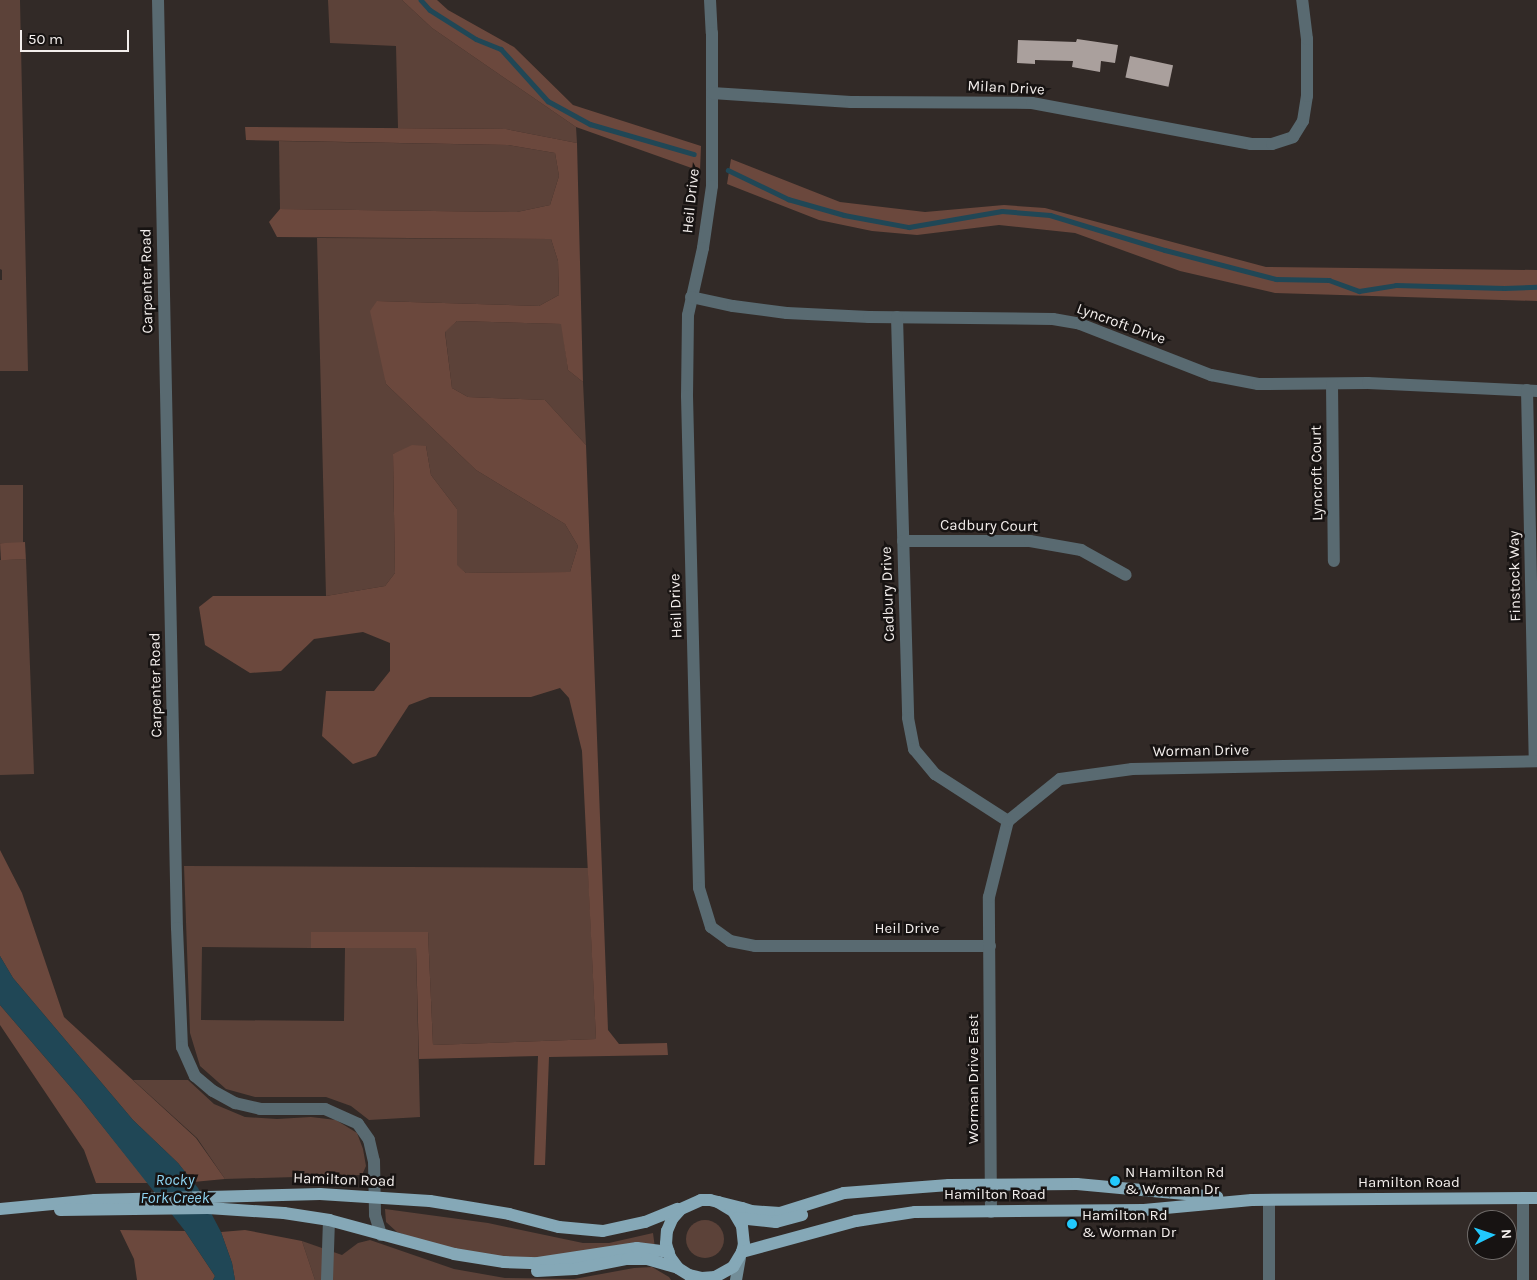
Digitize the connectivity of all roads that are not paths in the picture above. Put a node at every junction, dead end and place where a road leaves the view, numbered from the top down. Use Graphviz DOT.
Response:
graph roads {
  1 [pos="158,0"];
  2 [pos="710,0"];
  3 [pos="1302,0"];
  4 [pos="712,93"];
  5 [pos="691,297"];
  6 [pos="897,317"];
  7 [pos="1332,384"];
  8 [pos="1532,390"];
  9 [pos="903,541"];
  10 [pos="1334,562"];
  11 [pos="1126,576"];
  12 [pos="1534,588"];
  13 [pos="1536,761"];
  14 [pos="1008,821"];
  15 [pos="990,946"];
  16 [pos="991,1185"];
  17 [pos="868,1192"];
  18 [pos="375,1196"];
  19 [pos="1523,1198"];
  20 [pos="1537,1198"];
  21 [pos="1252,1200"];
  22 [pos="1268,1200"];
  23 [pos="718,1202"];
  24 [pos="98,1205"];
  25 [pos="681,1208"];
  26 [pos="0,1209"];
  27 [pos="991,1212"];
  28 [pos="738,1218"];
  29 [pos="329,1220"];
  30 [pos="381,1235"];
  31 [pos="397,1240"];
  32 [pos="669,1252"];
  33 [pos="741,1255"];
  34 [pos="682,1273"];
  35 [pos="730,1277"];
  36 [pos="327,1280"];
  37 [pos="1269,1280"];
  38 [pos="1523,1280"];
  1 -- 18 [label="street, Carpenter Road"];
  2 -- 4 [label="street, Heil Drive"];
  3 -- 4 [label="street, Milan Drive"];
  4 -- 5 [label="street, Heil Drive"];
  5 -- 6 [label="street, Lyncroft Drive"];
  5 -- 15 [label="street, Heil Drive"];
  6 -- 7 [label="street, Lyncroft Drive"];
  6 -- 9 [label="street, Cadbury Drive"];
  7 -- 8 [label="street, Lyncroft Drive"];
  7 -- 10 [label="street, Lyncroft Court"];
  8 -- 12 [label="street, Finstock Way"];
  9 -- 11 [label="street, Cadbury Court"];
  9 -- 14 [label="street, Cadbury Drive"];
  12 -- 13 [label="street, Finstock Way"];
  13 -- 14 [label="street, Worman Drive"];
  14 -- 15 [label="street"];
  15 -- 16 [label="street, Worman Drive East"];
  16 -- 17 [label="main road, Hamilton Road"];
  16 -- 21 [label="main road, Hamilton Road"];
  16 -- 27 [label="street, Worman Drive East"];
  17 -- 23 [label="main road, Hamilton Road"];
  17 -- 28 [label="main road"];
  18 -- 24 [label="main road, Hamilton Road"];
  18 -- 25 [label="main road, Hamilton Road"];
  18 -- 30 [label="street, Carpenter Road"];
  19 -- 20 [label="main road, Hamilton Road"];
  19 -- 22 [label="main road, Hamilton Road"];
  19 -- 38 [label="street"];
  21 -- 22 [label="main road, Hamilton Road"];
  21 -- 27 [label="main road, Hamilton Road"];
  22 -- 37 [label="street"];
  23 -- 25 [label="main road"];
  23 -- 28 [label="main road"];
  24 -- 26 [label="main road, Hamilton Road"];
  24 -- 29 [label="main road, Hamilton Road"];
  25 -- 32 [label="main road"];
  27 -- 33 [label="main road, Hamilton Road"];
  28 -- 33 [label="main road"];
  29 -- 30 [label="main road, Hamilton Road"];
  29 -- 36 [label="street"];
  30 -- 31 [label="main road, Hamilton Road"];
  31 -- 32 [label="main road, Hamilton Road"];
  31 -- 34 [label="main road, Hamilton Road"];
  32 -- 34 [label="main road"];
  33 -- 35 [label="main road"];
  34 -- 35 [label="main road"];
}
